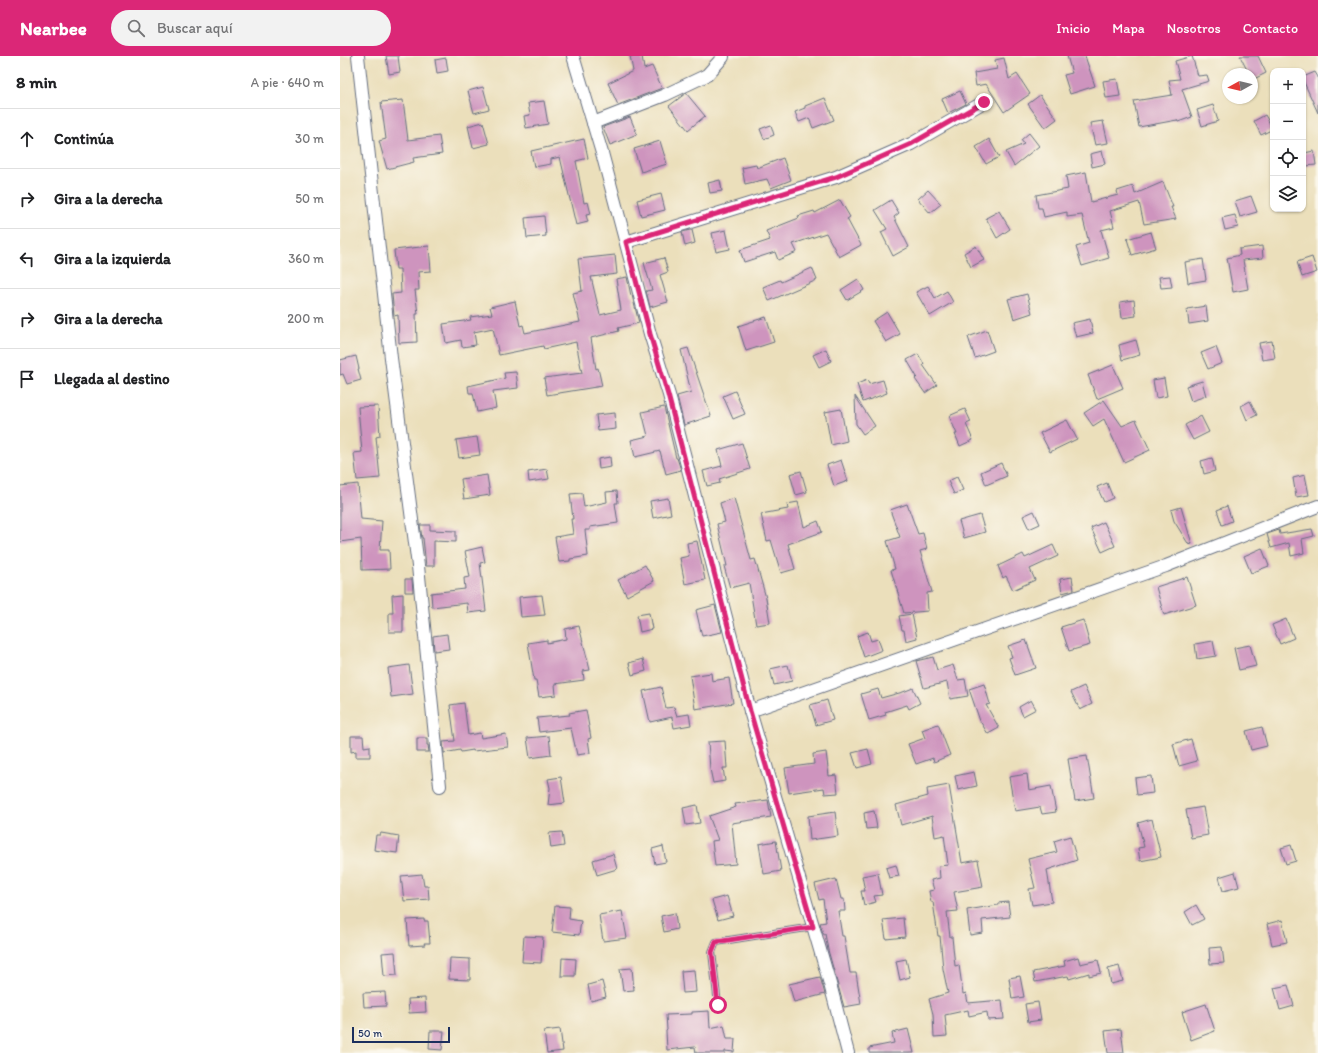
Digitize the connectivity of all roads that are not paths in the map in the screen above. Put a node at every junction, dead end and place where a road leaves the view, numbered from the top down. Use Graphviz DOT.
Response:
graph roads {
  1 [pos="358,56"];
  2 [pos="573,56"];
  3 [pos="723,56"];
  4 [pos="984,102"];
  5 [pos="593,124"];
  6 [pos="626,242"];
  7 [pos="1318,506"];
  8 [pos="750,711"];
  9 [pos="440,786"];
  10 [pos="813,927"];
  11 [pos="718,1005"];
  12 [pos="848,1053"];
  1 -- 9 [label="street"];
  2 -- 5 [label="street"];
  3 -- 5 [label="street"];
  4 -- 6 [label="street"];
  5 -- 6 [label="street"];
  6 -- 8 [label="street"];
  7 -- 8 [label="street"];
  8 -- 10 [label="street"];
  10 -- 11 [label="lane"];
  10 -- 12 [label="street"];
}
